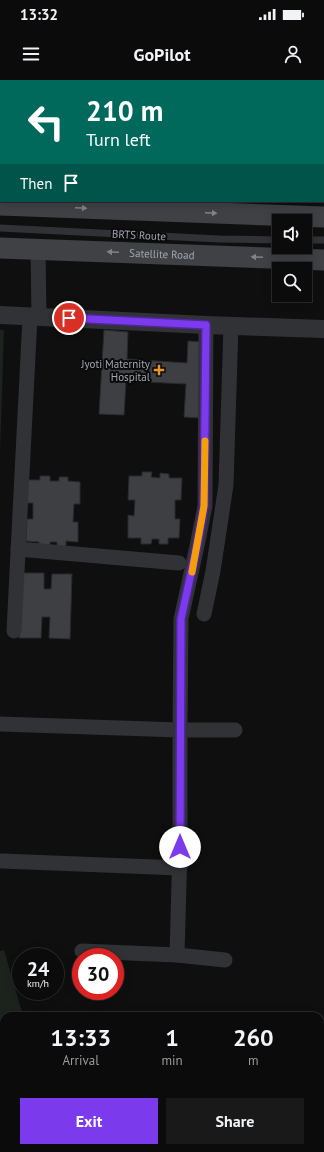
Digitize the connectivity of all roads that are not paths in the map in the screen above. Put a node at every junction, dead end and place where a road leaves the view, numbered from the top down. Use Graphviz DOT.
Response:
graph roads {
  1 [pos="33,204"];
  2 [pos="0,205"];
  3 [pos="139,206"];
  4 [pos="324,217"];
  5 [pos="0,228"];
  6 [pos="272,240"];
  7 [pos="312,240"];
  8 [pos="324,240"];
  9 [pos="0,248"];
  10 [pos="38,249"];
  11 [pos="324,260"];
  12 [pos="0,315"];
  13 [pos="34,317"];
  14 [pos="206,325"];
  15 [pos="231,325"];
  16 [pos="324,329"];
  17 [pos="18,548"];
  18 [pos="179,563"];
  19 [pos="204,614"];
  20 [pos="14,631"];
  21 [pos="0,724"];
  22 [pos="180,730"];
  23 [pos="235,730"];
  24 [pos="2,861"];
  25 [pos="180,868"];
  26 [pos="124,952"];
  27 [pos="177,954"];
  28 [pos="225,960"];
  1 -- 2 [label="main road"];
  1 -- 3 [label="main road, one-way"];
  3 -- 4 [label="main road, one-way"];
  5 -- 6 [label="lane, BRTS Route"];
  7 -- 8 [label="lane"];
  9 -- 10 [label="main road, Satellite Road"];
  11 -- 10 [label="main road, Satellite Road, one-way"];
  10 -- 13 [label="street"];
  12 -- 13 [label="street"];
  13 -- 14 [label="street"];
  13 -- 17 [label="street"];
  14 -- 15 [label="street"];
  14 -- 22 [label="street"];
  15 -- 16 [label="street"];
  15 -- 19 [label="street"];
  17 -- 18 [label="street"];
  17 -- 20 [label="street"];
  21 -- 22 [label="street"];
  22 -- 23 [label="street"];
  22 -- 25 [label="street"];
  24 -- 25 [label="street"];
  25 -- 27 [label="street"];
  26 -- 27 [label="street"];
  27 -- 28 [label="street"];
}
